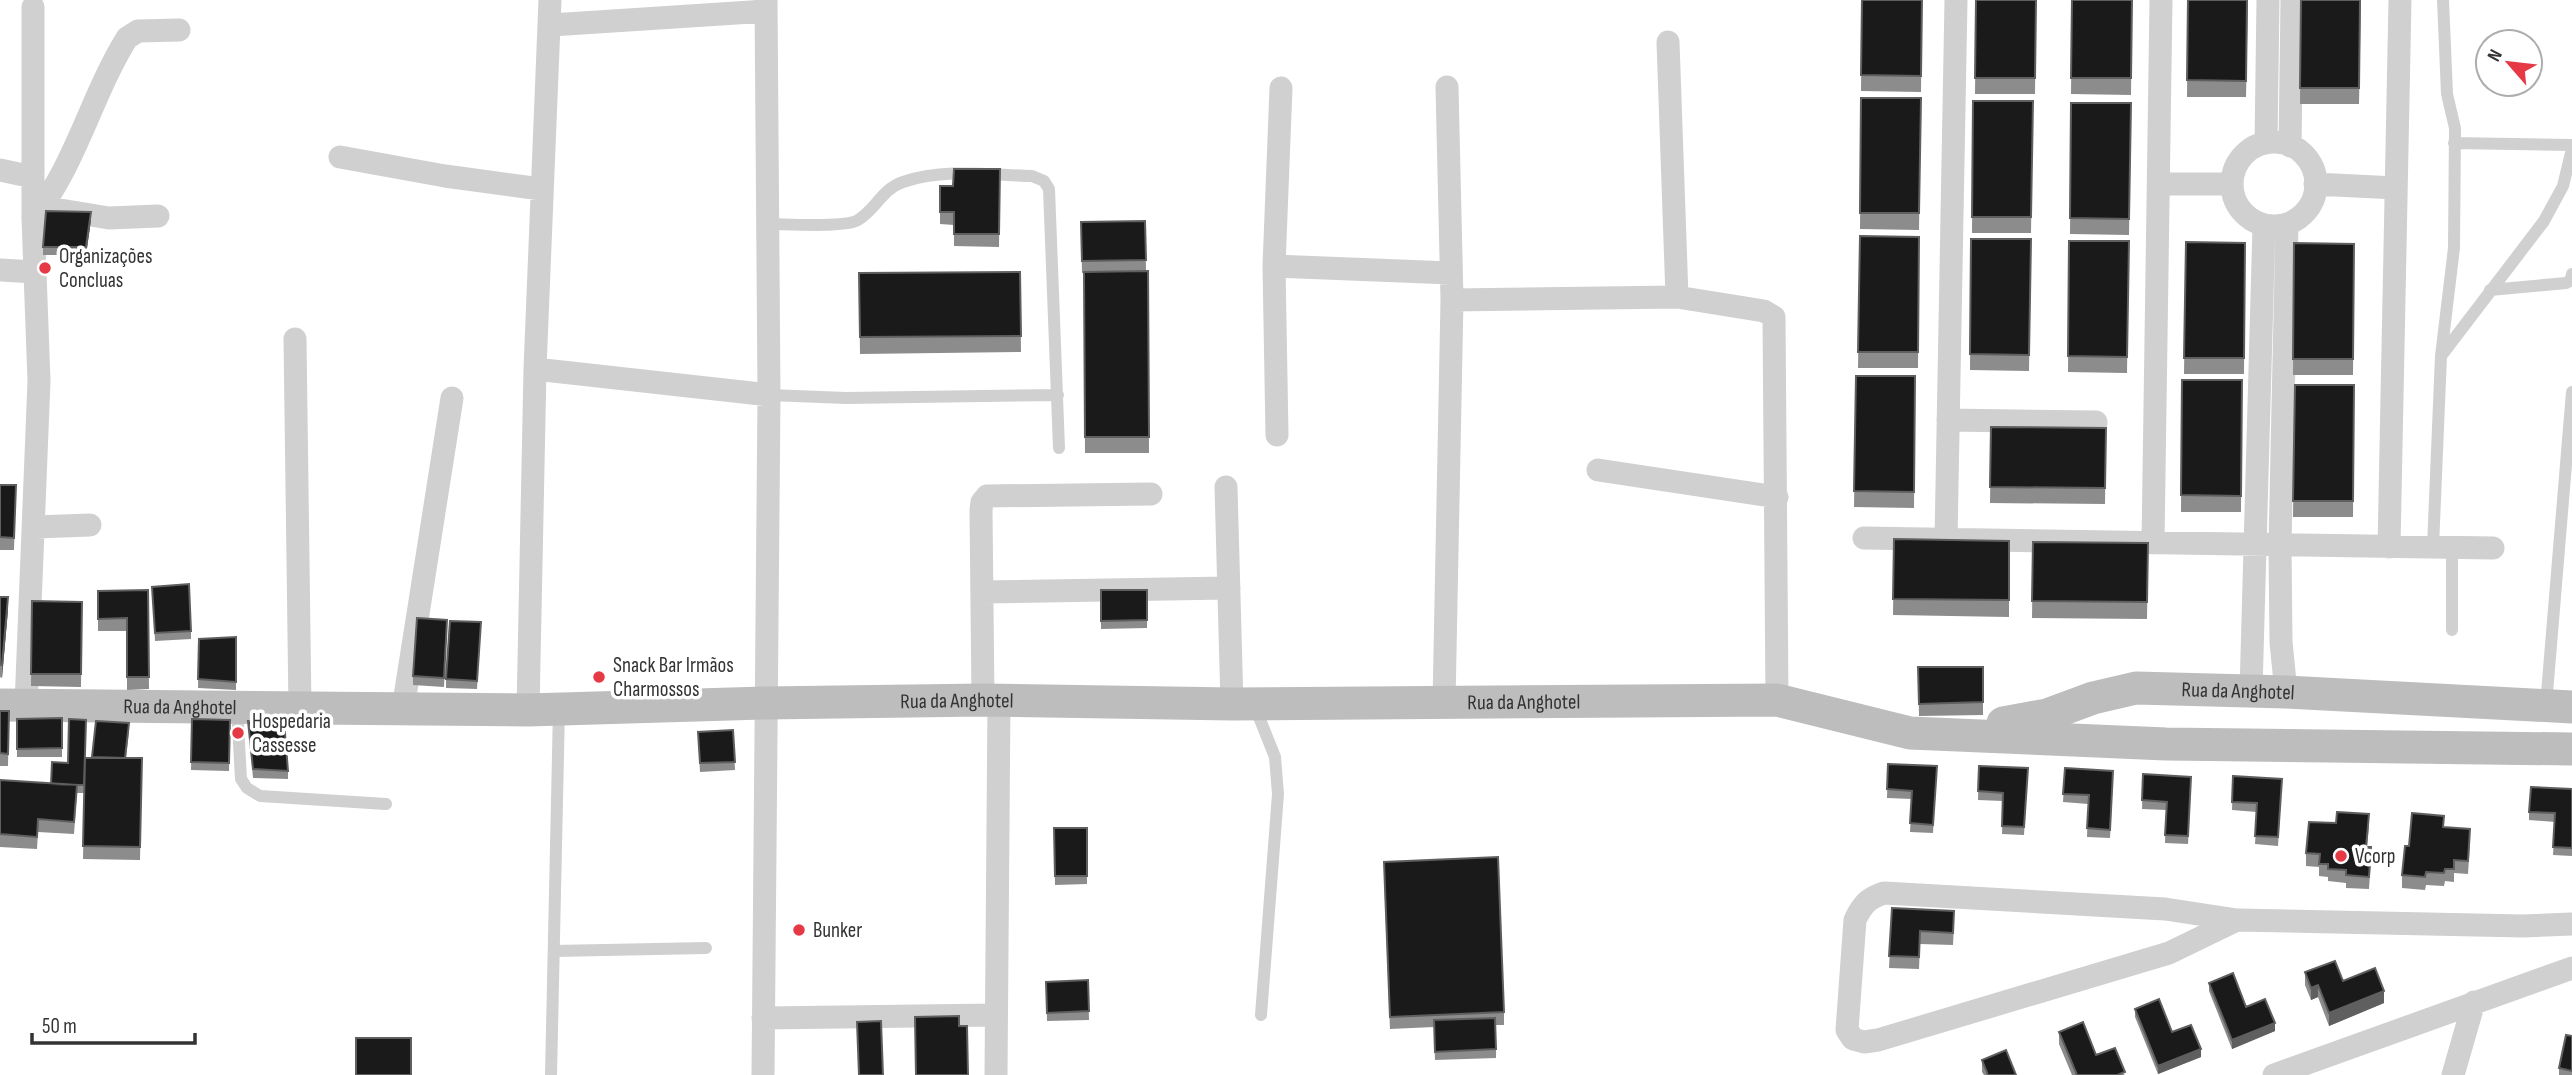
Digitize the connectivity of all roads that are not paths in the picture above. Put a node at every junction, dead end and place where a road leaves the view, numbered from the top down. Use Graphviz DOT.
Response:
graph roads {
  1 [pos="550,0"];
  2 [pos="1956,0"];
  3 [pos="2161,0"];
  4 [pos="2268,0"];
  5 [pos="2292,0"];
  6 [pos="2400,0"];
  7 [pos="2444,0"];
  8 [pos="766,6"];
  9 [pos="33,7"];
  10 [pos="551,26"];
  11 [pos="179,30"];
  12 [pos="1668,42"];
  13 [pos="1447,87"];
  14 [pos="1281,88"];
  15 [pos="2266,143"];
  16 [pos="2454,144"];
  17 [pos="2290,146"];
  18 [pos="2572,147"];
  19 [pos="340,157"];
  20 [pos="0,170"];
  21 [pos="33,177"];
  22 [pos="2159,184"];
  23 [pos="2232,184"];
  24 [pos="2315,184"];
  25 [pos="2396,188"];
  26 [pos="541,189"];
  27 [pos="37,212"];
  28 [pos="159,216"];
  29 [pos="767,224"];
  30 [pos="2287,224"];
  31 [pos="2264,225"];
  32 [pos="1274,266"];
  33 [pos="0,270"];
  34 [pos="35,272"];
  35 [pos="1451,273"];
  36 [pos="2572,274"];
  37 [pos="2490,290"];
  38 [pos="1677,297"];
  39 [pos="1452,300"];
  40 [pos="295,339"];
  41 [pos="2441,356"];
  42 [pos="534,369"];
  43 [pos="2572,392"];
  44 [pos="769,395"];
  45 [pos="1058,395"];
  46 [pos="453,398"];
  47 [pos="1948,420"];
  48 [pos="2096,422"];
  49 [pos="1277,435"];
  50 [pos="1059,448"];
  51 [pos="1598,470"];
  52 [pos="1226,487"];
  53 [pos="1151,494"];
  54 [pos="1777,497"];
  55 [pos="90,525"];
  56 [pos="35,527"];
  57 [pos="1864,538"];
  58 [pos="1946,540"];
  59 [pos="2153,543"];
  60 [pos="2256,544"];
  61 [pos="2280,545"];
  62 [pos="2389,547"];
  63 [pos="2442,547"];
  64 [pos="2493,548"];
  65 [pos="1229,588"];
  66 [pos="982,592"];
  67 [pos="2452,630"];
  68 [pos="2251,691"];
  69 [pos="2286,691"];
  70 [pos="991,700"];
  71 [pos="1777,700"];
  72 [pos="765,703"];
  73 [pos="1444,703"];
  74 [pos="1243,704"];
  75 [pos="13,705"];
  76 [pos="237,707"];
  77 [pos="2559,707"];
  78 [pos="300,708"];
  79 [pos="403,709"];
  80 [pos="544,709"];
  81 [pos="1910,733"];
  82 [pos="2572,748"];
  83 [pos="386,804"];
  84 [pos="2165,909"];
  85 [pos="2237,920"];
  86 [pos="2572,924"];
  87 [pos="706,948"];
  88 [pos="554,951"];
  89 [pos="2169,953"];
  90 [pos="2572,968"];
  91 [pos="2474,1002"];
  92 [pos="995,1015"];
  93 [pos="1261,1015"];
  94 [pos="763,1018"];
  95 [pos="551,1075"];
  96 [pos="763,1075"];
  97 [pos="996,1075"];
  98 [pos="2274,1075"];
  99 [pos="2454,1075"];
  1 -- 10 [label="street"];
  2 -- 47 [label="street"];
  3 -- 22 [label="street"];
  4 -- 15 [label="street"];
  5 -- 17 [label="street"];
  6 -- 25 [label="street"];
  7 -- 16 [label="lane"];
  8 -- 10 [label="street"];
  8 -- 29 [label="street"];
  9 -- 21 [label="street"];
  10 -- 26 [label="street"];
  11 -- 27 [label="street"];
  12 -- 38 [label="street"];
  13 -- 35 [label="street"];
  14 -- 32 [label="street"];
  15 -- 17 [label="street"];
  15 -- 23 [label="street"];
  16 -- 18 [label="lane"];
  16 -- 41 [label="lane"];
  17 -- 24 [label="street"];
  18 -- 37 [label="lane"];
  19 -- 26 [label="street"];
  20 -- 21 [label="street"];
  21 -- 27 [label="street"];
  22 -- 23 [label="street"];
  22 -- 59 [label="street"];
  23 -- 31 [label="street"];
  24 -- 25 [label="street"];
  24 -- 30 [label="street"];
  25 -- 62 [label="street"];
  26 -- 42 [label="street"];
  27 -- 28 [label="street"];
  27 -- 34 [label="street"];
  29 -- 44 [label="street"];
  29 -- 45 [label="lane"];
  30 -- 31 [label="street"];
  30 -- 61 [label="street"];
  31 -- 60 [label="street"];
  32 -- 35 [label="street"];
  32 -- 49 [label="street"];
  33 -- 34 [label="street"];
  34 -- 56 [label="street"];
  35 -- 39 [label="street"];
  36 -- 37 [label="lane"];
  37 -- 41 [label="lane"];
  38 -- 39 [label="street"];
  38 -- 54 [label="street"];
  39 -- 73 [label="street"];
  40 -- 78 [label="street"];
  41 -- 63 [label="lane"];
  42 -- 44 [label="street"];
  42 -- 80 [label="street"];
  43 -- 77 [label="lane"];
  44 -- 45 [label="lane"];
  44 -- 72 [label="street"];
  45 -- 50 [label="lane"];
  46 -- 79 [label="street"];
  47 -- 48 [label="street"];
  47 -- 58 [label="street"];
  51 -- 54 [label="street"];
  52 -- 65 [label="street"];
  53 -- 66 [label="street"];
  54 -- 71 [label="street"];
  55 -- 56 [label="street"];
  56 -- 75 [label="street"];
  57 -- 58 [label="street"];
  58 -- 59 [label="street"];
  59 -- 60 [label="street"];
  60 -- 61 [label="street"];
  60 -- 68 [label="street"];
  61 -- 62 [label="street"];
  61 -- 69 [label="street"];
  62 -- 63 [label="street"];
  63 -- 64 [label="street"];
  63 -- 67 [label="lane"];
  65 -- 66 [label="street"];
  65 -- 74 [label="street"];
  66 -- 70 [label="street"];
  68 -- 69 [label="main road, Rua da Anghotel"];
  68 -- 81 [label="main road, Rua da Anghotel"];
  69 -- 77 [label="main road, Rua da Anghotel"];
  70 -- 72 [label="main road, Rua da Anghotel"];
  70 -- 74 [label="main road, Rua da Anghotel"];
  70 -- 92 [label="street"];
  71 -- 73 [label="main road, Rua da Anghotel"];
  71 -- 81 [label="main road, Rua da Anghotel"];
  72 -- 80 [label="main road, Rua da Anghotel"];
  72 -- 94 [label="street"];
  73 -- 74 [label="main road, Rua da Anghotel"];
  74 -- 93 [label="lane"];
  75 -- 76 [label="main road, Rua da Anghotel"];
  76 -- 78 [label="main road, Rua da Anghotel"];
  76 -- 83 [label="lane"];
  78 -- 79 [label="main road, Rua da Anghotel"];
  79 -- 80 [label="main road, Rua da Anghotel"];
  80 -- 88 [label="lane"];
  81 -- 82 [label="main road, Rua da Anghotel"];
  84 -- 85 [label="street"];
  84 -- 89 [label="street"];
  84 -- 89 [label="street"];
  85 -- 86 [label="street"];
  85 -- 89 [label="street"];
  87 -- 88 [label="lane"];
  88 -- 95 [label="lane"];
  90 -- 91 [label="street"];
  91 -- 98 [label="street"];
  91 -- 99 [label="street"];
  92 -- 94 [label="street"];
  92 -- 97 [label="street"];
  94 -- 96 [label="street"];
}
